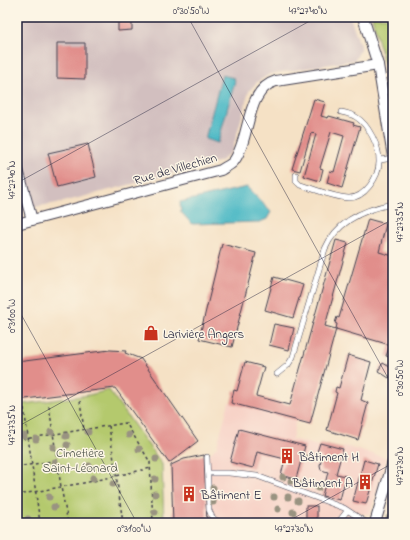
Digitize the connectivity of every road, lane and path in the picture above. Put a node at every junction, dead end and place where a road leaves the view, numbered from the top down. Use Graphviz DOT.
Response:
graph roads {
  1 [pos="364,17"];
  2 [pos="378,65"];
  3 [pos="341,112"];
  4 [pos="393,158"];
  5 [pos="380,160"];
  6 [pos="17,166"];
  7 [pos="296,175"];
  8 [pos="393,204"];
  9 [pos="32,220"];
  10 [pos="17,224"];
  11 [pos="278,374"];
  12 [pos="80,401"];
  13 [pos="49,406"];
  14 [pos="24,408"];
  15 [pos="109,426"];
  16 [pos="84,430"];
  17 [pos="54,434"];
  18 [pos="28,438"];
  19 [pos="17,440"];
  20 [pos="207,457"];
  21 [pos="58,460"];
  22 [pos="393,462"];
  23 [pos="31,465"];
  24 [pos="17,467"];
  25 [pos="150,468"];
  26 [pos="208,473"];
  27 [pos="116,476"];
  28 [pos="61,487"];
  29 [pos="35,492"];
  30 [pos="17,495"];
  31 [pos="347,511"];
  32 [pos="40,523"];
  33 [pos="68,523"];
  34 [pos="123,523"];
  35 [pos="153,523"];
  36 [pos="219,523"];
  37 [pos="335,523"];
  38 [pos="367,523"];
  39 [pos="374,523"];
  1 -- 2 [label="street"];
  2 -- 4 [label="street"];
  2 -- 9 [label="street, Rue de Villechien"];
  3 -- 5 [label="lane"];
  4 -- 5 [label="lane"];
  5 -- 7 [label="lane"];
  6 -- 9 [label="street"];
  8 -- 11 [label="lane"];
  9 -- 10 [label="street, Rue de Villechien"];
  12 -- 16 [label="path"];
  13 -- 17 [label="path"];
  14 -- 18 [label="path"];
  15 -- 16 [label="path"];
  15 -- 25 [label="path"];
  15 -- 27 [label="path"];
  16 -- 17 [label="path"];
  17 -- 18 [label="path"];
  17 -- 21 [label="path"];
  18 -- 19 [label="path"];
  18 -- 23 [label="path"];
  20 -- 26 [label="lane"];
  21 -- 23 [label="path"];
  21 -- 28 [label="path"];
  22 -- 39 [label="street"];
  23 -- 24 [label="path"];
  23 -- 29 [label="path"];
  25 -- 27 [label="path"];
  25 -- 35 [label="path"];
  26 -- 31 [label="lane"];
  26 -- 36 [label="lane"];
  27 -- 28 [label="path"];
  27 -- 34 [label="path"];
  28 -- 29 [label="path"];
  28 -- 33 [label="path"];
  29 -- 30 [label="path"];
  29 -- 32 [label="path"];
  31 -- 37 [label="lane"];
  31 -- 38 [label="lane"];
}
